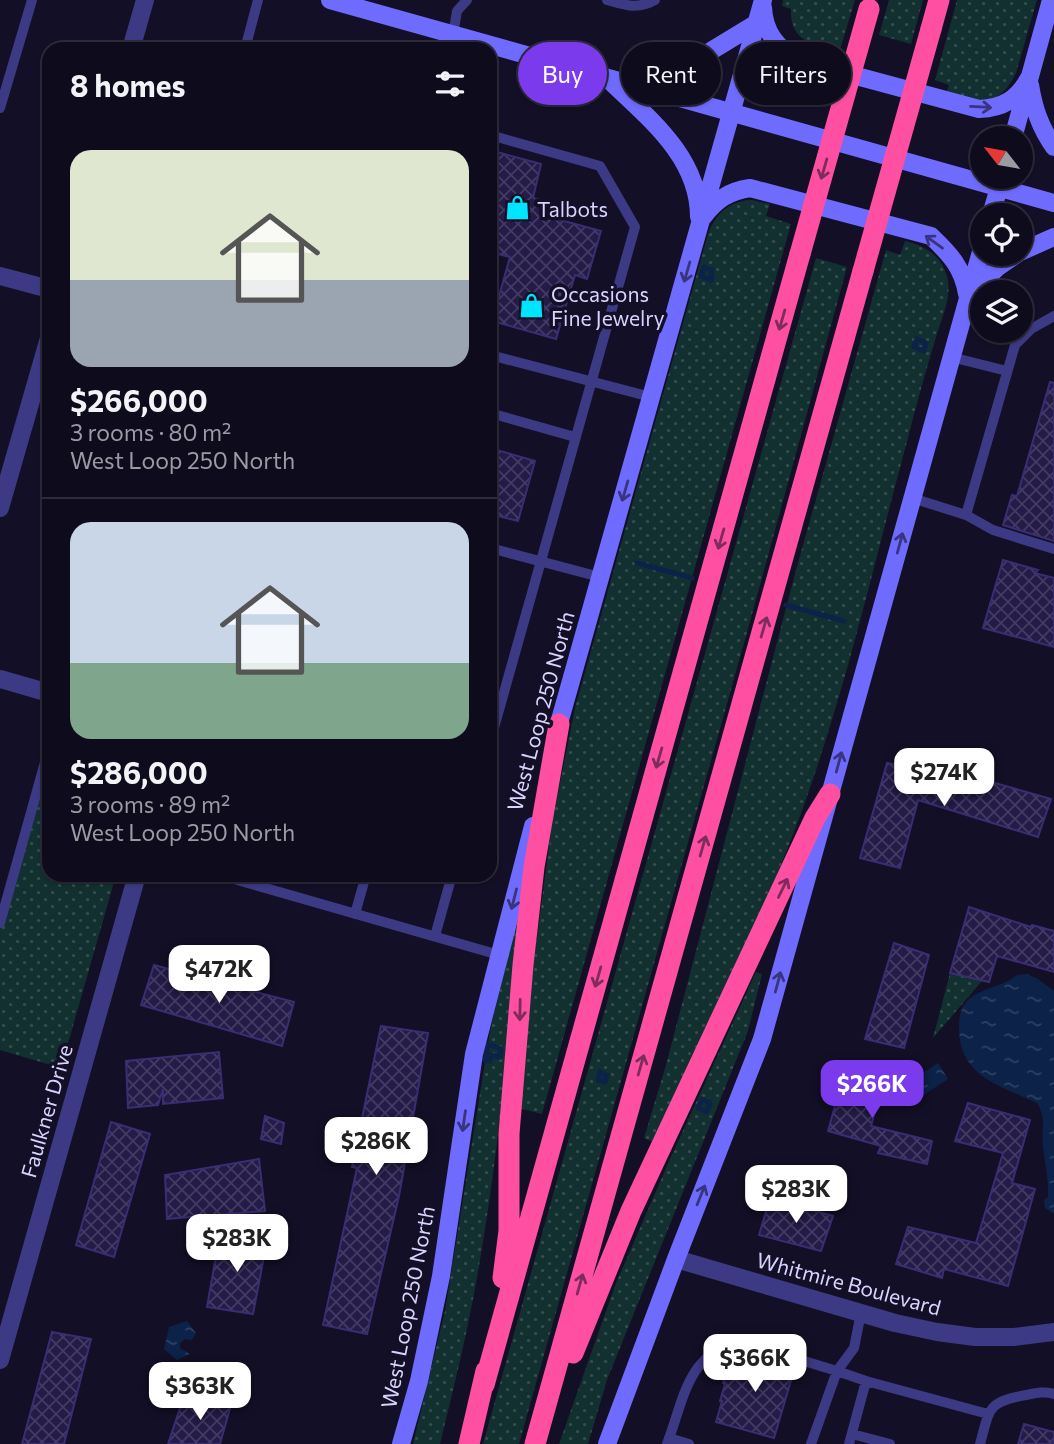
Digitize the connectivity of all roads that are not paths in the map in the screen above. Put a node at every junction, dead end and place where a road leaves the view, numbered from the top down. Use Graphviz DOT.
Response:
graph roads {
  1 [pos="32,0"];
  2 [pos="145,0"];
  3 [pos="258,0"];
  4 [pos="330,0"];
  5 [pos="467,0"];
  6 [pos="607,0"];
  7 [pos="655,0"];
  8 [pos="763,0"];
  9 [pos="939,0"];
  10 [pos="1051,0"];
  11 [pos="870,4"];
  12 [pos="455,5"];
  13 [pos="757,23"];
  14 [pos="133,42"];
  15 [pos="246,42"];
  16 [pos="451,42"];
  17 [pos="721,45"];
  18 [pos="497,52"];
  19 [pos="518,57"];
  20 [pos="607,78"];
  21 [pos="1029,78"];
  22 [pos="708,105"];
  23 [pos="0,108"];
  24 [pos="732,112"];
  25 [pos="1016,126"];
  26 [pos="497,137"];
  27 [pos="1054,147"];
  28 [pos="970,174"];
  29 [pos="1018,189"];
  30 [pos="1054,203"];
  31 [pos="700,225"];
  32 [pos="1054,237"];
  33 [pos="1033,247"];
  34 [pos="977,266"];
  35 [pos="1000,266"];
  36 [pos="0,276"];
  37 [pos="42,287"];
  38 [pos="968,298"];
  39 [pos="1053,317"];
  40 [pos="497,357"];
  41 [pos="951,357"];
  42 [pos="42,362"];
  43 [pos="1007,371"];
  44 [pos="591,381"];
  45 [pos="651,397"];
  46 [pos="497,416"];
  47 [pos="575,437"];
  48 [pos="912,498"];
  49 [pos="0,508"];
  50 [pos="966,515"];
  51 [pos="497,549"];
  52 [pos="1054,549"];
  53 [pos="541,561"];
  54 [pos="600,577"];
  55 [pos="0,680"];
  56 [pos="42,691"];
  57 [pos="497,717"];
  58 [pos="559,724"];
  59 [pos="42,773"];
  60 [pos="830,794"];
  61 [pos="135,882"];
  62 [pos="244,882"];
  63 [pos="364,882"];
  64 [pos="450,882"];
  65 [pos="355,914"];
  66 [pos="0,923"];
  67 [pos="435,936"];
  68 [pos="499,955"];
  69 [pos="676,1259"];
  70 [pos="861,1313"];
  71 [pos="1054,1332"];
  72 [pos="0,1360"];
  73 [pos="837,1371"];
  74 [pos="866,1381"];
  75 [pos="484,1385"];
  76 [pos="1050,1392"];
  77 [pos="988,1413"];
  78 [pos="851,1439"];
  79 [pos="668,1441"];
  80 [pos="401,1444"];
  81 [pos="469,1444"];
  82 [pos="538,1444"];
  83 [pos="607,1444"];
  84 [pos="689,1444"];
  85 [pos="811,1444"];
  86 [pos="890,1444"];
  87 [pos="980,1444"];
  1 -- 23 [label="lane"];
  2 -- 14 [label="street"];
  3 -- 15 [label="lane"];
  4 -- 16 [label="main road"];
  5 -- 12 [label="lane"];
  6 -- 7 [label="lane"];
  8 -- 13 [label="main road, West Loop 250 North"];
  8 -- 21 [label="main road, one-way"];
  82 -- 9 [label="highway, one-way, bridge"];
  10 -- 21 [label="main road"];
  11 -- 75 [label="highway, one-way, bridge"];
  12 -- 16 [label="lane"];
  13 -- 17 [label="main road"];
  13 -- 24 [label="main road, West Loop 250 North"];
  18 -- 19 [label="main road"];
  20 -- 31 [label="main road"];
  21 -- 25 [label="main road"];
  21 -- 27 [label="main road"];
  22 -- 24 [label="main road"];
  24 -- 28 [label="main road"];
  24 -- 31 [label="main road, West Loop 250 North"];
  26 -- 44 [label="lane"];
  29 -- 30 [label="main road"];
  38 -- 31 [label="main road, one-way"];
  31 -- 45 [label="main road, West Loop 250 North, one-way"];
  32 -- 33 [label="main road"];
  34 -- 38 [label="main road"];
  35 -- 38 [label="main road"];
  36 -- 37 [label="street"];
  38 -- 41 [label="main road"];
  39 -- 43 [label="lane"];
  40 -- 44 [label="lane"];
  41 -- 43 [label="lane"];
  41 -- 48 [label="main road"];
  42 -- 49 [label="street"];
  43 -- 50 [label="lane"];
  44 -- 45 [label="lane"];
  44 -- 47 [label="lane"];
  45 -- 54 [label="main road, West Loop 250 North, one-way"];
  46 -- 47 [label="lane"];
  47 -- 53 [label="lane"];
  48 -- 50 [label="lane"];
  60 -- 48 [label="main road, one-way"];
  50 -- 52 [label="lane"];
  51 -- 53 [label="lane"];
  53 -- 54 [label="lane"];
  53 -- 57 [label="lane"];
  54 -- 58 [label="main road, West Loop 250 North"];
  55 -- 56 [label="street"];
  58 -- 68 [label="main road, West Loop 250 North, one-way"];
  58 -- 75 [label="highway, one-way"];
  59 -- 66 [label="lane"];
  69 -- 60 [label="main road, one-way"];
  82 -- 60 [label="highway, one-way"];
  61 -- 72 [label="street, Faulkner Drive"];
  62 -- 65 [label="lane"];
  63 -- 65 [label="lane"];
  64 -- 67 [label="lane"];
  65 -- 67 [label="lane"];
  67 -- 68 [label="lane"];
  68 -- 80 [label="main road, West Loop 250 North, one-way"];
  69 -- 70 [label="street, Whitmire Boulevard"];
  69 -- 83 [label="main road"];
  70 -- 71 [label="street, Whitmire Boulevard"];
  70 -- 73 [label="lane"];
  73 -- 74 [label="lane"];
  73 -- 79 [label="lane"];
  73 -- 85 [label="lane"];
  74 -- 77 [label="lane"];
  74 -- 78 [label="lane"];
  75 -- 81 [label="highway"];
  76 -- 77 [label="lane"];
  77 -- 87 [label="lane"];
  78 -- 86 [label="lane"];
  79 -- 84 [label="lane"];
}
